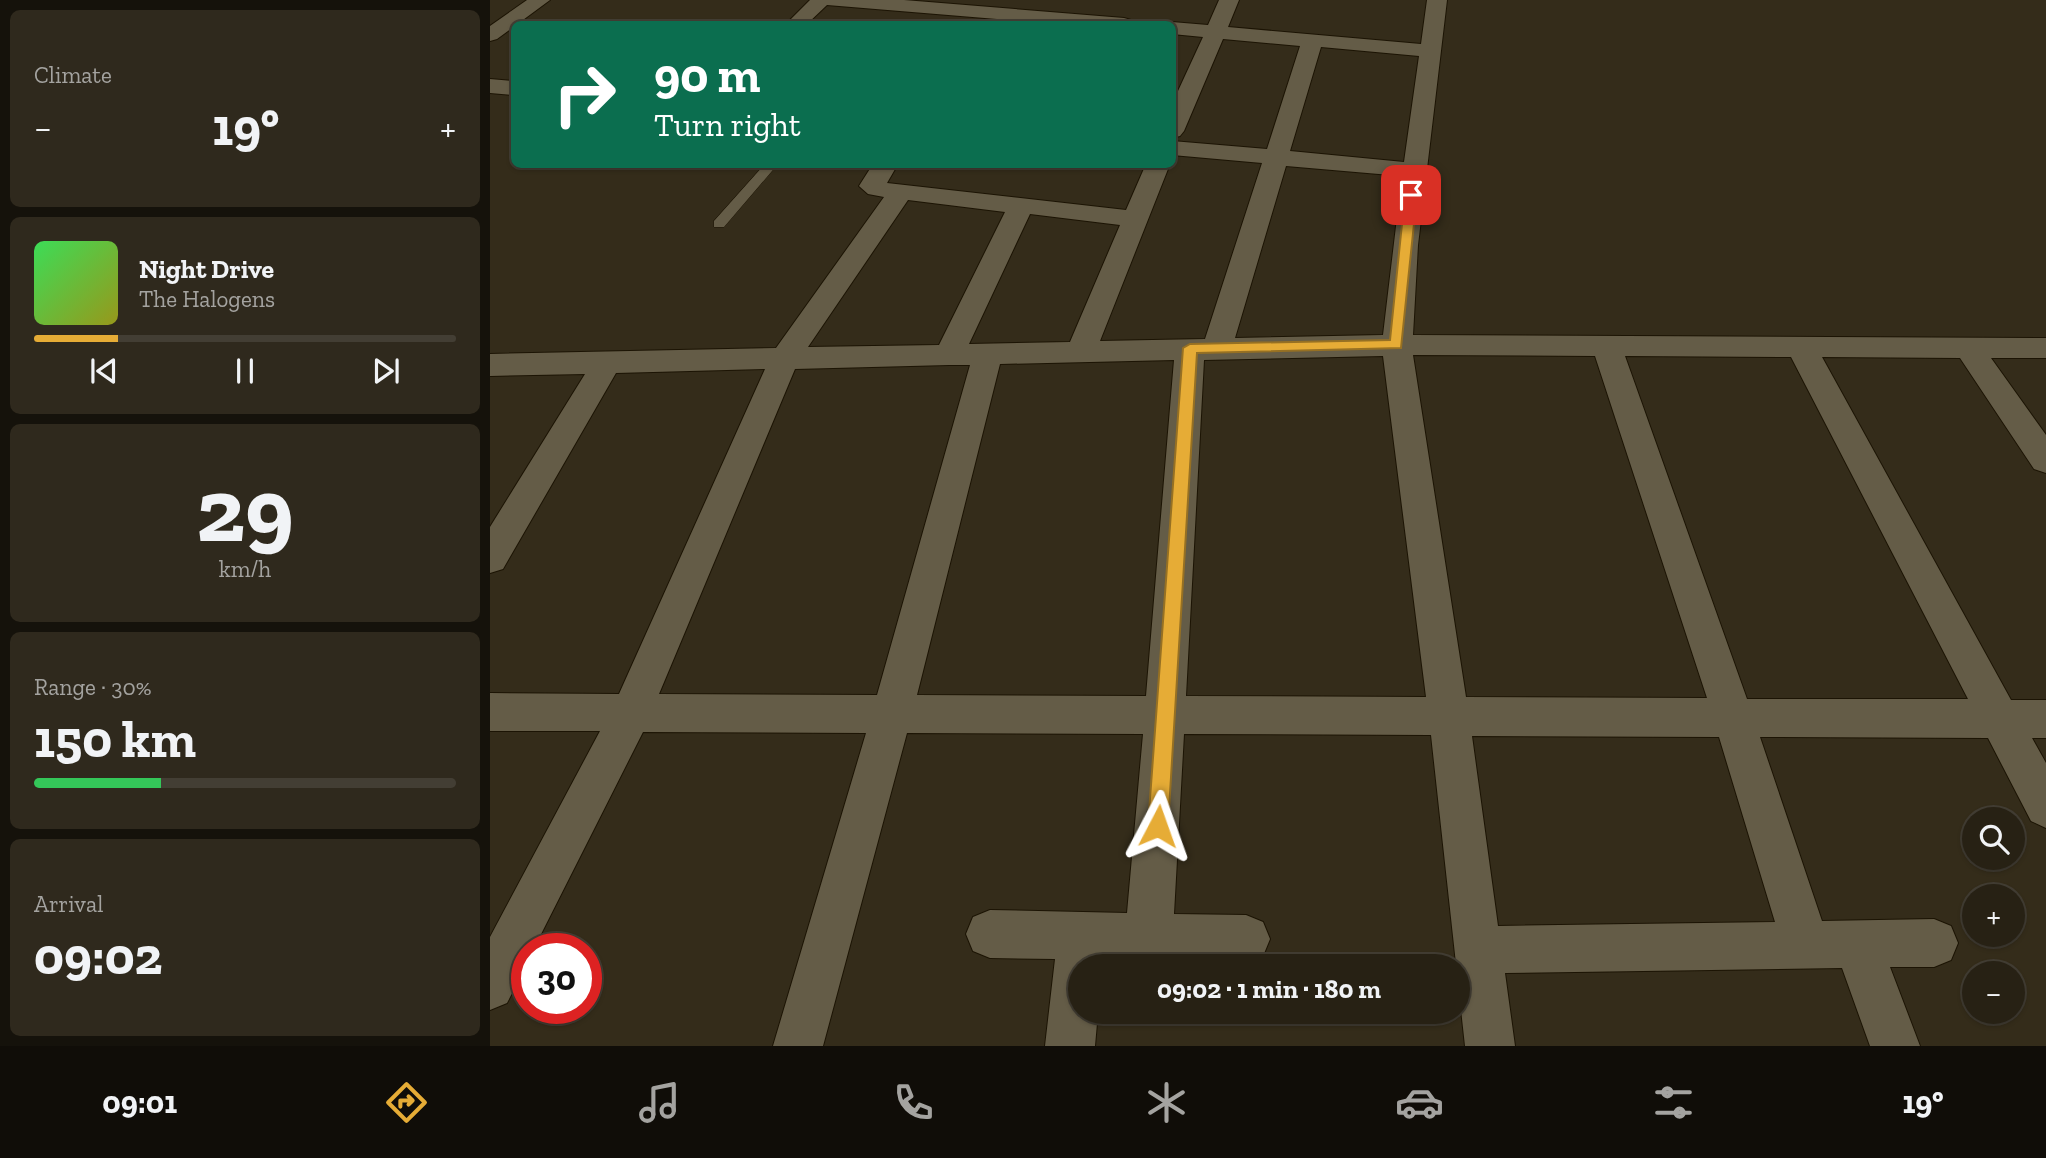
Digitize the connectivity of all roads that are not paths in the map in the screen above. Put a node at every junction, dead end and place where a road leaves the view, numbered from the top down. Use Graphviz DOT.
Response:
graph roads {
  1 [pos="540,0"];
  2 [pos="821,0"];
  3 [pos="831,0"];
  4 [pos="1229,0"];
  5 [pos="1437,0"];
  6 [pos="913,4"];
  7 [pos="1001,13"];
  8 [pos="799,21"];
  9 [pos="898,21"];
  10 [pos="1090,21"];
  11 [pos="1176,29"];
  12 [pos="1215,32"];
  13 [pos="490,35"];
  14 [pos="1312,42"];
  15 [pos="1432,51"];
  16 [pos="1176,78"];
  17 [pos="1195,80"];
  18 [pos="490,86"];
  19 [pos="511,88"];
  20 [pos="1176,122"];
  21 [pos="1176,148"];
  22 [pos="1274,159"];
  23 [pos="768,168"];
  24 [pos="883,168"];
  25 [pos="1156,168"];
  26 [pos="1414,170"];
  27 [pos="900,193"];
  28 [pos="1021,206"];
  29 [pos="1137,219"];
  30 [pos="719,224"];
  31 [pos="1397,345"];
  32 [pos="1607,347"];
  33 [pos="1204,348"];
  34 [pos="2046,348"];
  35 [pos="1802,349"];
  36 [pos="1969,349"];
  37 [pos="1080,353"];
  38 [pos="988,354"];
  39 [pos="949,355"];
  40 [pos="784,360"];
  41 [pos="607,363"];
  42 [pos="490,365"];
  43 [pos="2046,460"];
  44 [pos="490,558"];
  45 [pos="490,712"];
  46 [pos="631,713"];
  47 [pos="892,714"];
  48 [pos="1167,715"];
  49 [pos="1449,716"];
  50 [pos="1733,717"];
  51 [pos="2000,719"];
  52 [pos="2046,719"];
  53 [pos="2046,806"];
  54 [pos="989,934"];
  55 [pos="1081,936"];
  56 [pos="1149,937"];
  57 [pos="1246,939"];
  58 [pos="1934,943"];
  59 [pos="1857,944"];
  60 [pos="1806,945"];
  61 [pos="1478,950"];
  62 [pos="490,986"];
  63 [pos="797,1046"];
  64 [pos="1070,1046"];
  65 [pos="1490,1046"];
  66 [pos="1895,1046"];
  1 -- 13 [label="street"];
  2 -- 8 [label="street"];
  3 -- 6 [label="street"];
  4 -- 12 [label="street"];
  5 -- 15 [label="street"];
  6 -- 7 [label="street"];
  6 -- 9 [label="street"];
  7 -- 10 [label="street"];
  11 -- 12 [label="street"];
  12 -- 14 [label="street"];
  12 -- 17 [label="street"];
  14 -- 15 [label="street"];
  14 -- 22 [label="street"];
  15 -- 26 [label="street"];
  16 -- 17 [label="street"];
  17 -- 20 [label="street"];
  18 -- 19 [label="street"];
  21 -- 22 [label="street"];
  22 -- 26 [label="street"];
  22 -- 33 [label="street"];
  23 -- 30 [label="lane"];
  24 -- 27 [label="street"];
  25 -- 29 [label="street"];
  26 -- 31 [label="street"];
  27 -- 28 [label="street"];
  27 -- 40 [label="street"];
  28 -- 29 [label="street"];
  28 -- 39 [label="street"];
  29 -- 37 [label="street"];
  31 -- 32 [label="street"];
  31 -- 33 [label="street"];
  31 -- 49 [label="street"];
  32 -- 35 [label="street"];
  32 -- 50 [label="street"];
  33 -- 37 [label="street"];
  33 -- 48 [label="street"];
  34 -- 36 [label="street"];
  35 -- 36 [label="street"];
  35 -- 51 [label="street"];
  36 -- 43 [label="street"];
  37 -- 38 [label="street"];
  38 -- 39 [label="street"];
  38 -- 47 [label="street"];
  39 -- 40 [label="street"];
  40 -- 41 [label="street"];
  40 -- 46 [label="street"];
  41 -- 42 [label="street"];
  41 -- 44 [label="street"];
  45 -- 46 [label="street"];
  46 -- 47 [label="street"];
  46 -- 62 [label="street"];
  47 -- 48 [label="street"];
  47 -- 63 [label="street"];
  48 -- 49 [label="street"];
  48 -- 56 [label="street"];
  49 -- 50 [label="street"];
  49 -- 61 [label="street"];
  50 -- 51 [label="street"];
  50 -- 60 [label="street"];
  51 -- 52 [label="street"];
  51 -- 53 [label="street"];
  54 -- 55 [label="street"];
  55 -- 56 [label="street"];
  55 -- 64 [label="street"];
  56 -- 57 [label="street"];
  58 -- 59 [label="street"];
  59 -- 60 [label="street"];
  59 -- 66 [label="street"];
  60 -- 61 [label="street"];
  61 -- 65 [label="street"];
}
